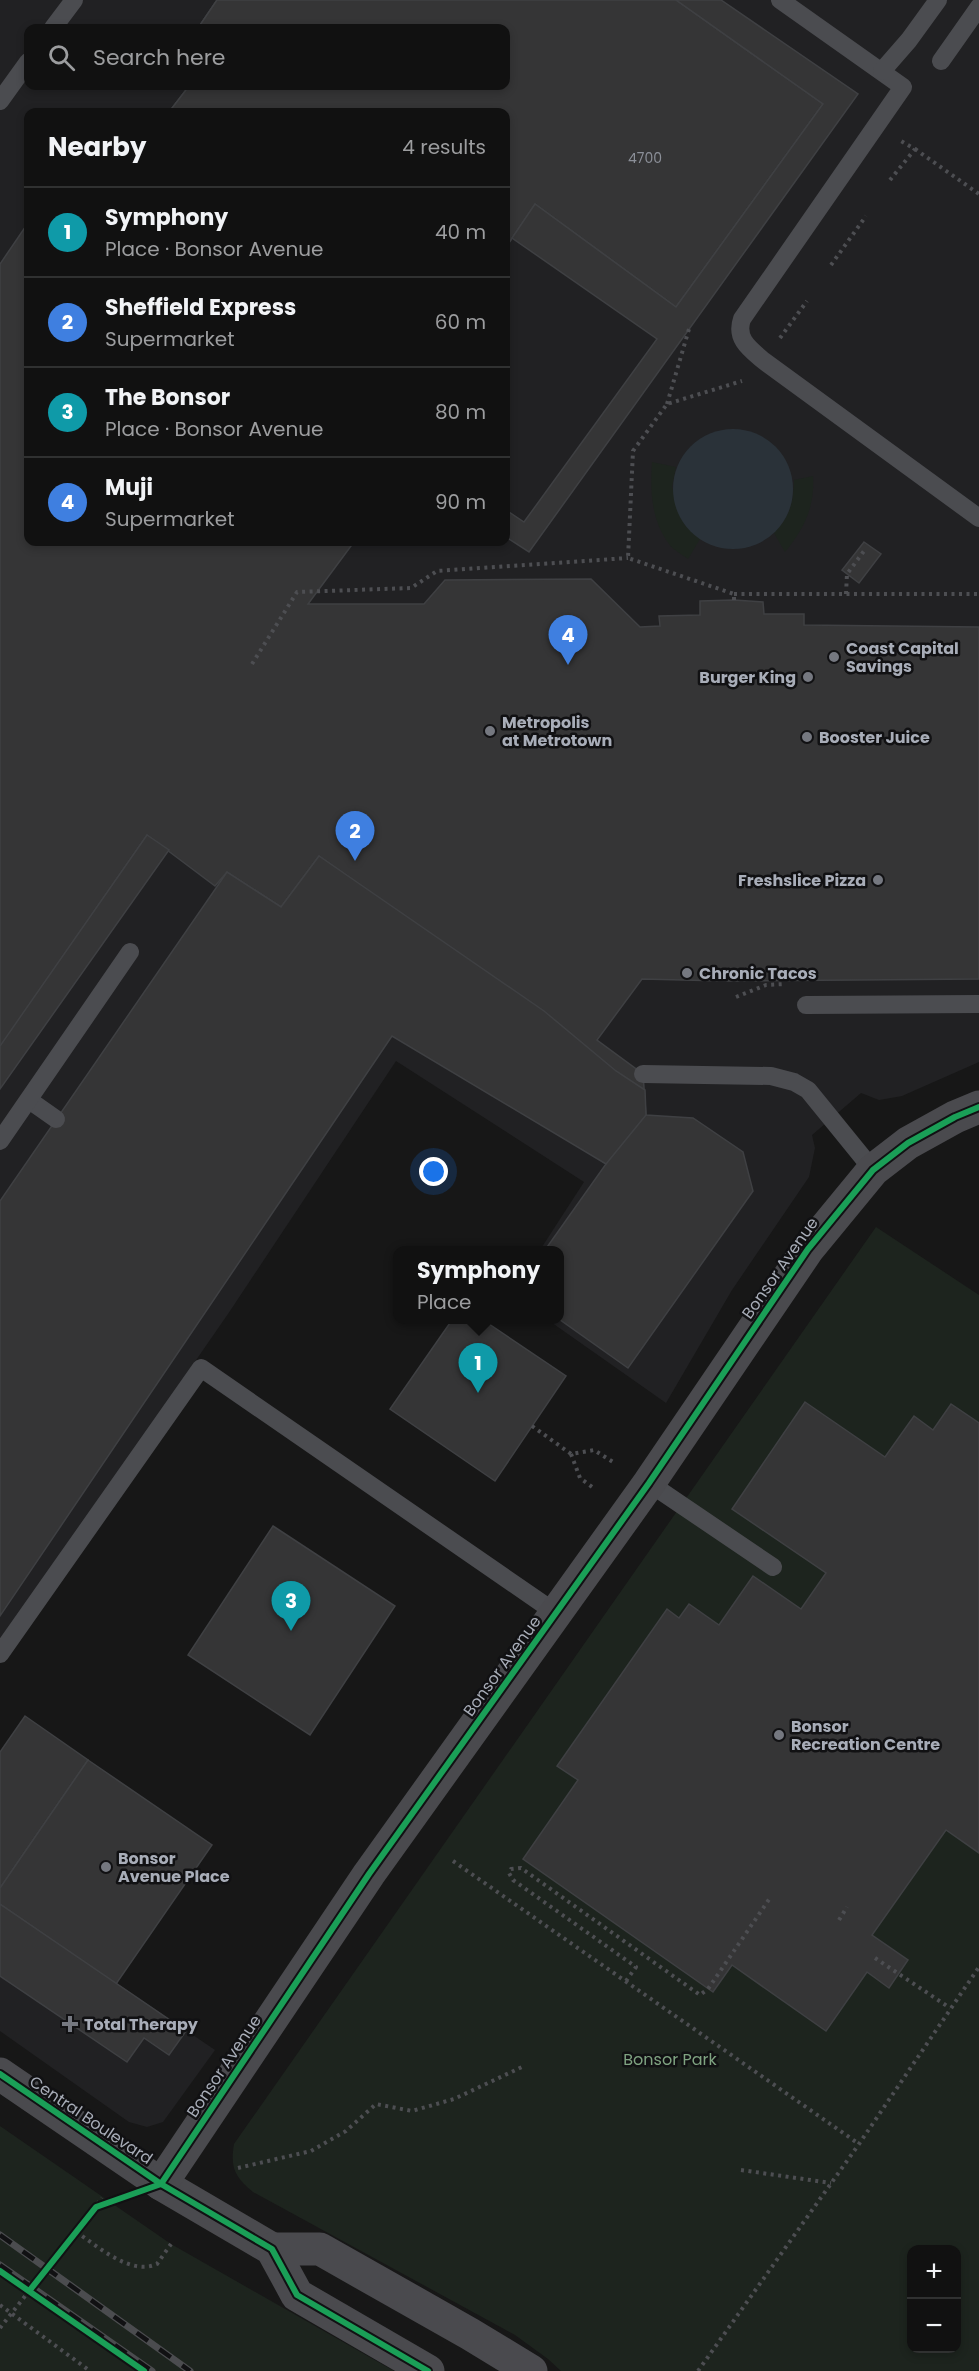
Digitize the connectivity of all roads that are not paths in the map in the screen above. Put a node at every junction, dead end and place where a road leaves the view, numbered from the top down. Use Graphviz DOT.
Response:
graph roads {
  1 [pos="74,0"];
  2 [pos="780,0"];
  3 [pos="938,0"];
  4 [pos="979,7"];
  5 [pos="56,24"];
  6 [pos="940,61"];
  7 [pos="24,68"];
  8 [pos="882,71"];
  9 [pos="0,101"];
  10 [pos="979,518"];
  11 [pos="130,952"];
  12 [pos="979,1004"];
  13 [pos="806,1005"];
  14 [pos="643,1074"];
  15 [pos="29,1100"];
  16 [pos="979,1107"];
  17 [pos="56,1119"];
  18 [pos="0,1141"];
  19 [pos="873,1170"];
  20 [pos="649,1483"];
  21 [pos="773,1567"];
  22 [pos="556,1613"];
  23 [pos="0,1654"];
  24 [pos="0,2074"];
  25 [pos="161,2184"];
  26 [pos="272,2249"];
  27 [pos="428,2371"];
  28 [pos="531,2371"];
  1 -- 5 [label="lane"];
  2 -- 8 [label="lane"];
  3 -- 8 [label="lane"];
  4 -- 6 [label="lane"];
  7 -- 9 [label="lane"];
  8 -- 10 [label="lane"];
  11 -- 15 [label="lane"];
  12 -- 13 [label="lane"];
  14 -- 19 [label="lane"];
  15 -- 17 [label="lane"];
  15 -- 18 [label="lane"];
  16 -- 19 [label="street, Bonsor Avenue"];
  19 -- 20 [label="street, Bonsor Avenue"];
  20 -- 21 [label="lane"];
  20 -- 22 [label="street, Bonsor Avenue"];
  22 -- 23 [label="lane"];
  22 -- 25 [label="street, Bonsor Avenue"];
  24 -- 25 [label="street, Central Boulevard"];
  25 -- 26 [label="street, Central Boulevard"];
  26 -- 27 [label="street"];
  26 -- 28 [label="street"];
}
